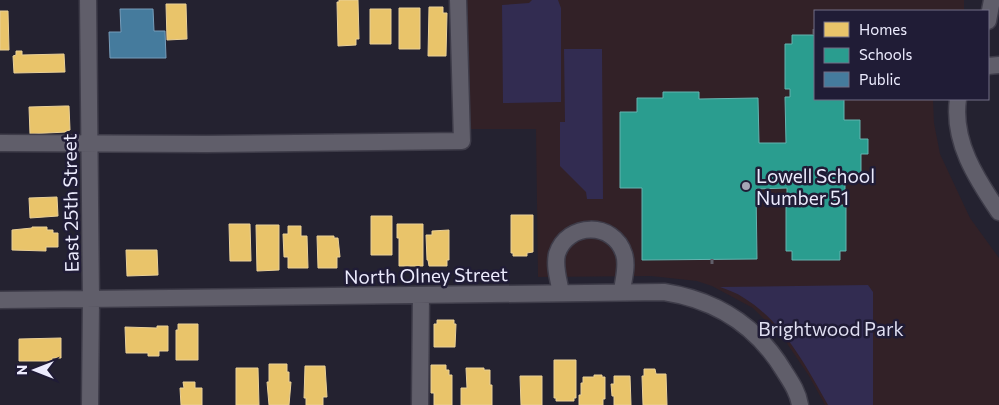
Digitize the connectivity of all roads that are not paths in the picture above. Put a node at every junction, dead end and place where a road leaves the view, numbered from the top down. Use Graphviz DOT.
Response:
graph roads {
  1 [pos="88,0"];
  2 [pos="458,0"];
  3 [pos="992,0"];
  4 [pos="989,16"];
  5 [pos="958,100"];
  6 [pos="89,142"];
  7 [pos="0,143"];
  8 [pos="999,212"];
  9 [pos="622,292"];
  10 [pos="561,293"];
  11 [pos="422,295"];
  12 [pos="0,300"];
  13 [pos="91,300"];
  14 [pos="90,405"];
  15 [pos="420,405"];
  16 [pos="800,405"];
  1 -- 6 [label="street, East 25th Street"];
  2 -- 6 [label="street"];
  3 -- 4 [label="street"];
  5 -- 8 [label="street"];
  6 -- 7 [label="street"];
  6 -- 13 [label="street, East 25th Street"];
  9 -- 10 [label="street, North Olney Street"];
  9 -- 10 [label="street"];
  9 -- 16 [label="street, North Olney Street"];
  10 -- 11 [label="street, North Olney Street"];
  11 -- 13 [label="street, North Olney Street"];
  11 -- 15 [label="street"];
  12 -- 13 [label="street, North Olney Street"];
  13 -- 14 [label="street, East 25th Street"];
}
